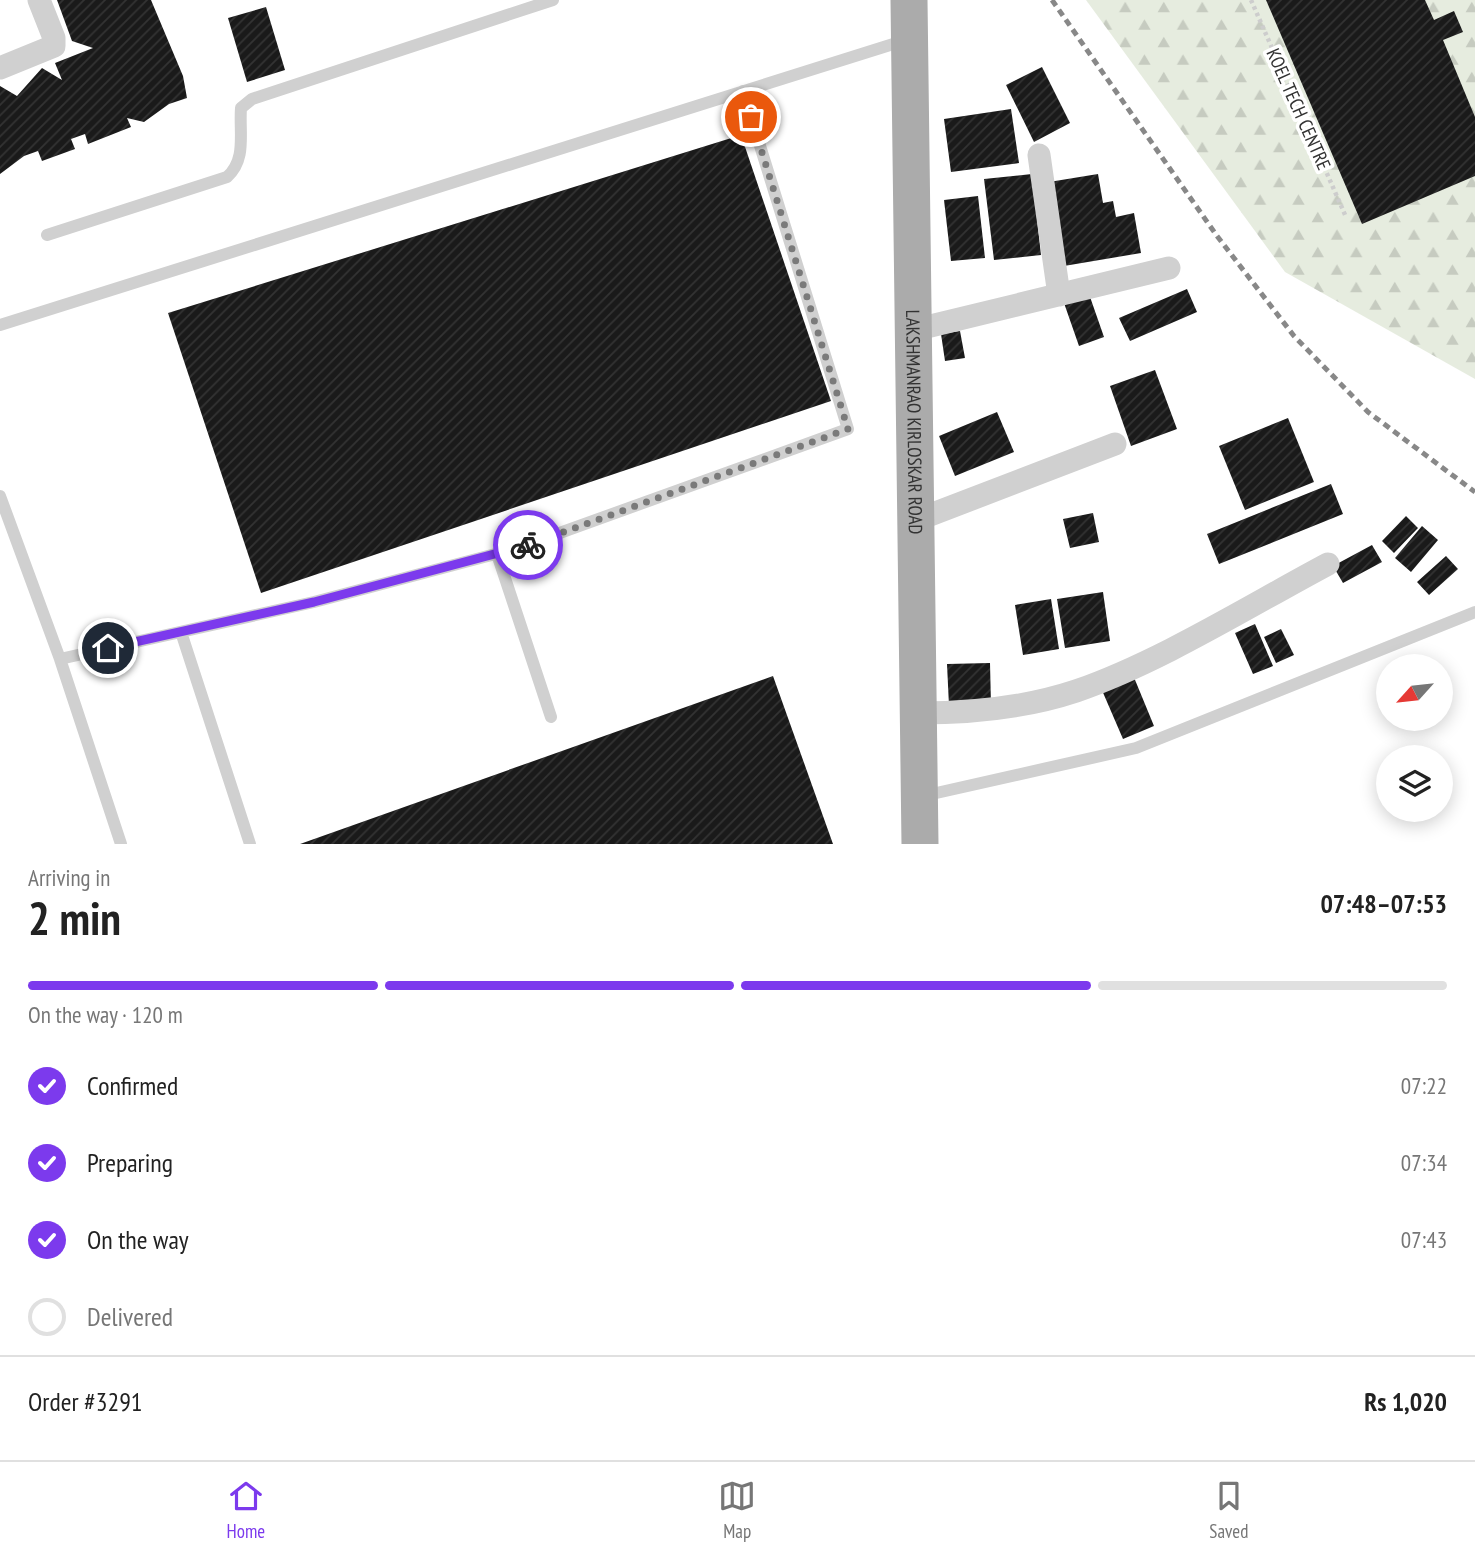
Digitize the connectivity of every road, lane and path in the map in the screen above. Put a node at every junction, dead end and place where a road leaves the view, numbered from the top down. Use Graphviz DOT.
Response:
graph roads {
  1 [pos="39,0"];
  2 [pos="553,0"];
  3 [pos="909,0"];
  4 [pos="1251,0"];
  5 [pos="910,38"];
  6 [pos="0,68"];
  7 [pos="743,91"];
  8 [pos="1039,155"];
  9 [pos="1346,217"];
  10 [pos="47,235"];
  11 [pos="1169,268"];
  12 [pos="1059,295"];
  13 [pos="0,325"];
  14 [pos="914,330"];
  15 [pos="1115,444"];
  16 [pos="0,496"];
  17 [pos="917,520"];
  18 [pos="497,554"];
  19 [pos="1328,564"];
  20 [pos="1475,612"];
  21 [pos="181,632"];
  22 [pos="60,659"];
  23 [pos="919,713"];
  24 [pos="551,717"];
  25 [pos="920,797"];
  26 [pos="121,844"];
  27 [pos="250,844"];
  28 [pos="920,844"];
  1 -- 6 [label="street"];
  2 -- 10 [label="lane"];
  3 -- 5 [label="main road, LAKSHMANRAO KIRLOSKAR ROAD"];
  4 -- 9 [label="path, KOEL TECH CENTRE"];
  5 -- 7 [label="lane"];
  5 -- 14 [label="main road, LAKSHMANRAO KIRLOSKAR ROAD"];
  7 -- 13 [label="lane"];
  7 -- 18 [label="lane"];
  8 -- 12 [label="street"];
  11 -- 12 [label="street"];
  12 -- 14 [label="street"];
  14 -- 17 [label="main road, LAKSHMANRAO KIRLOSKAR ROAD"];
  15 -- 17 [label="street"];
  16 -- 22 [label="lane"];
  17 -- 23 [label="main road, LAKSHMANRAO KIRLOSKAR ROAD"];
  18 -- 21 [label="lane"];
  18 -- 24 [label="lane"];
  19 -- 23 [label="street"];
  20 -- 25 [label="lane"];
  21 -- 22 [label="lane"];
  21 -- 27 [label="lane"];
  22 -- 26 [label="lane"];
  23 -- 25 [label="main road, LAKSHMANRAO KIRLOSKAR ROAD"];
  25 -- 28 [label="main road, LAKSHMANRAO KIRLOSKAR ROAD"];
}
